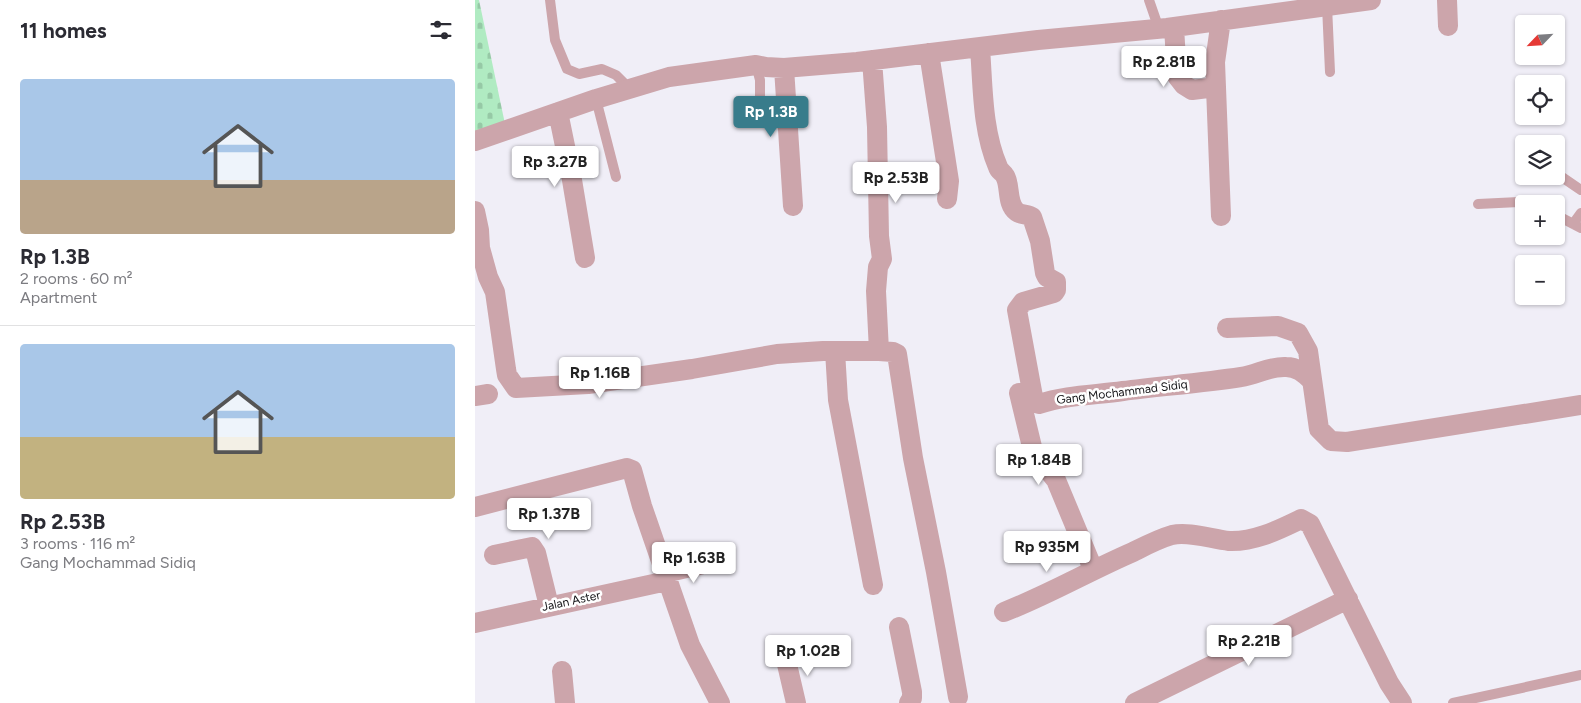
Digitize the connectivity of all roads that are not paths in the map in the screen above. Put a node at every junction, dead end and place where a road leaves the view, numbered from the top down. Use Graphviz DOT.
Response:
graph roads {
  1 [pos="550,0"];
  2 [pos="1149,0"];
  3 [pos="1371,0"];
  4 [pos="1447,0"];
  5 [pos="1327,6"];
  6 [pos="1275,7"];
  7 [pos="1221,20"];
  8 [pos="1448,26"];
  9 [pos="1167,28"];
  10 [pos="980,48"];
  11 [pos="929,53"];
  12 [pos="872,60"];
  13 [pos="756,65"];
  14 [pos="784,68"];
  15 [pos="1330,72"];
  16 [pos="1216,87"];
  17 [pos="626,89"];
  18 [pos="587,102"];
  19 [pos="558,112"];
  20 [pos="761,112"];
  21 [pos="475,141"];
  22 [pos="615,177"];
  23 [pos="1565,179"];
  24 [pos="1581,190"];
  25 [pos="947,199"];
  26 [pos="1515,202"];
  27 [pos="475,203"];
  28 [pos="1478,204"];
  29 [pos="793,206"];
  30 [pos="475,211"];
  31 [pos="1581,213"];
  32 [pos="1221,216"];
  33 [pos="1565,220"];
  34 [pos="1577,226"];
  35 [pos="585,258"];
  36 [pos="1227,328"];
  37 [pos="835,351"];
  38 [pos="879,351"];
  39 [pos="1312,381"];
  40 [pos="572,385"];
  41 [pos="1019,393"];
  42 [pos="1581,405"];
  43 [pos="475,507"];
  44 [pos="494,555"];
  45 [pos="716,561"];
  46 [pos="1093,569"];
  47 [pos="666,577"];
  48 [pos="873,585"];
  49 [pos="1348,599"];
  50 [pos="549,606"];
  51 [pos="1004,612"];
  52 [pos="475,623"];
  53 [pos="899,627"];
  54 [pos="785,660"];
  55 [pos="561,671"];
  56 [pos="1581,675"];
  57 [pos="959,697"];
  58 [pos="565,703"];
  59 [pos="720,703"];
  60 [pos="796,703"];
  61 [pos="909,703"];
  62 [pos="1135,703"];
  63 [pos="1401,703"];
  64 [pos="1453,703"];
  1 -- 17 [label="lane"];
  2 -- 9 [label="lane"];
  3 -- 5 [label="street"];
  4 -- 8 [label="street"];
  5 -- 6 [label="street"];
  5 -- 15 [label="lane"];
  6 -- 7 [label="street"];
  7 -- 9 [label="street"];
  7 -- 16 [label="street"];
  9 -- 10 [label="street"];
  9 -- 16 [label="street"];
  10 -- 11 [label="street"];
  10 -- 39 [label="street, Gang Mochammad Sidiq"];
  11 -- 12 [label="street"];
  11 -- 25 [label="street"];
  12 -- 14 [label="street"];
  12 -- 38 [label="street"];
  13 -- 14 [label="street"];
  13 -- 17 [label="street"];
  13 -- 20 [label="lane"];
  14 -- 29 [label="street"];
  16 -- 32 [label="street"];
  17 -- 18 [label="street"];
  18 -- 19 [label="street"];
  18 -- 22 [label="lane"];
  19 -- 21 [label="street"];
  19 -- 35 [label="street"];
  23 -- 24 [label="lane"];
  26 -- 28 [label="lane"];
  27 -- 40 [label="street"];
  30 -- 40 [label="street"];
  31 -- 34 [label="lane"];
  33 -- 34 [label="lane"];
  36 -- 39 [label="street"];
  37 -- 38 [label="street"];
  37 -- 40 [label="street"];
  37 -- 48 [label="street"];
  38 -- 57 [label="street"];
  39 -- 42 [label="street"];
  41 -- 46 [label="street"];
  43 -- 47 [label="street"];
  44 -- 50 [label="street"];
  45 -- 47 [label="street, Jalan Aster"];
  46 -- 49 [label="street"];
  46 -- 51 [label="street"];
  47 -- 50 [label="street, Jalan Aster"];
  47 -- 59 [label="street"];
  49 -- 62 [label="street"];
  49 -- 63 [label="street"];
  50 -- 52 [label="street, Jalan Aster"];
  53 -- 61 [label="street"];
  54 -- 60 [label="street"];
  55 -- 58 [label="street"];
  56 -- 64 [label="lane"];
}
